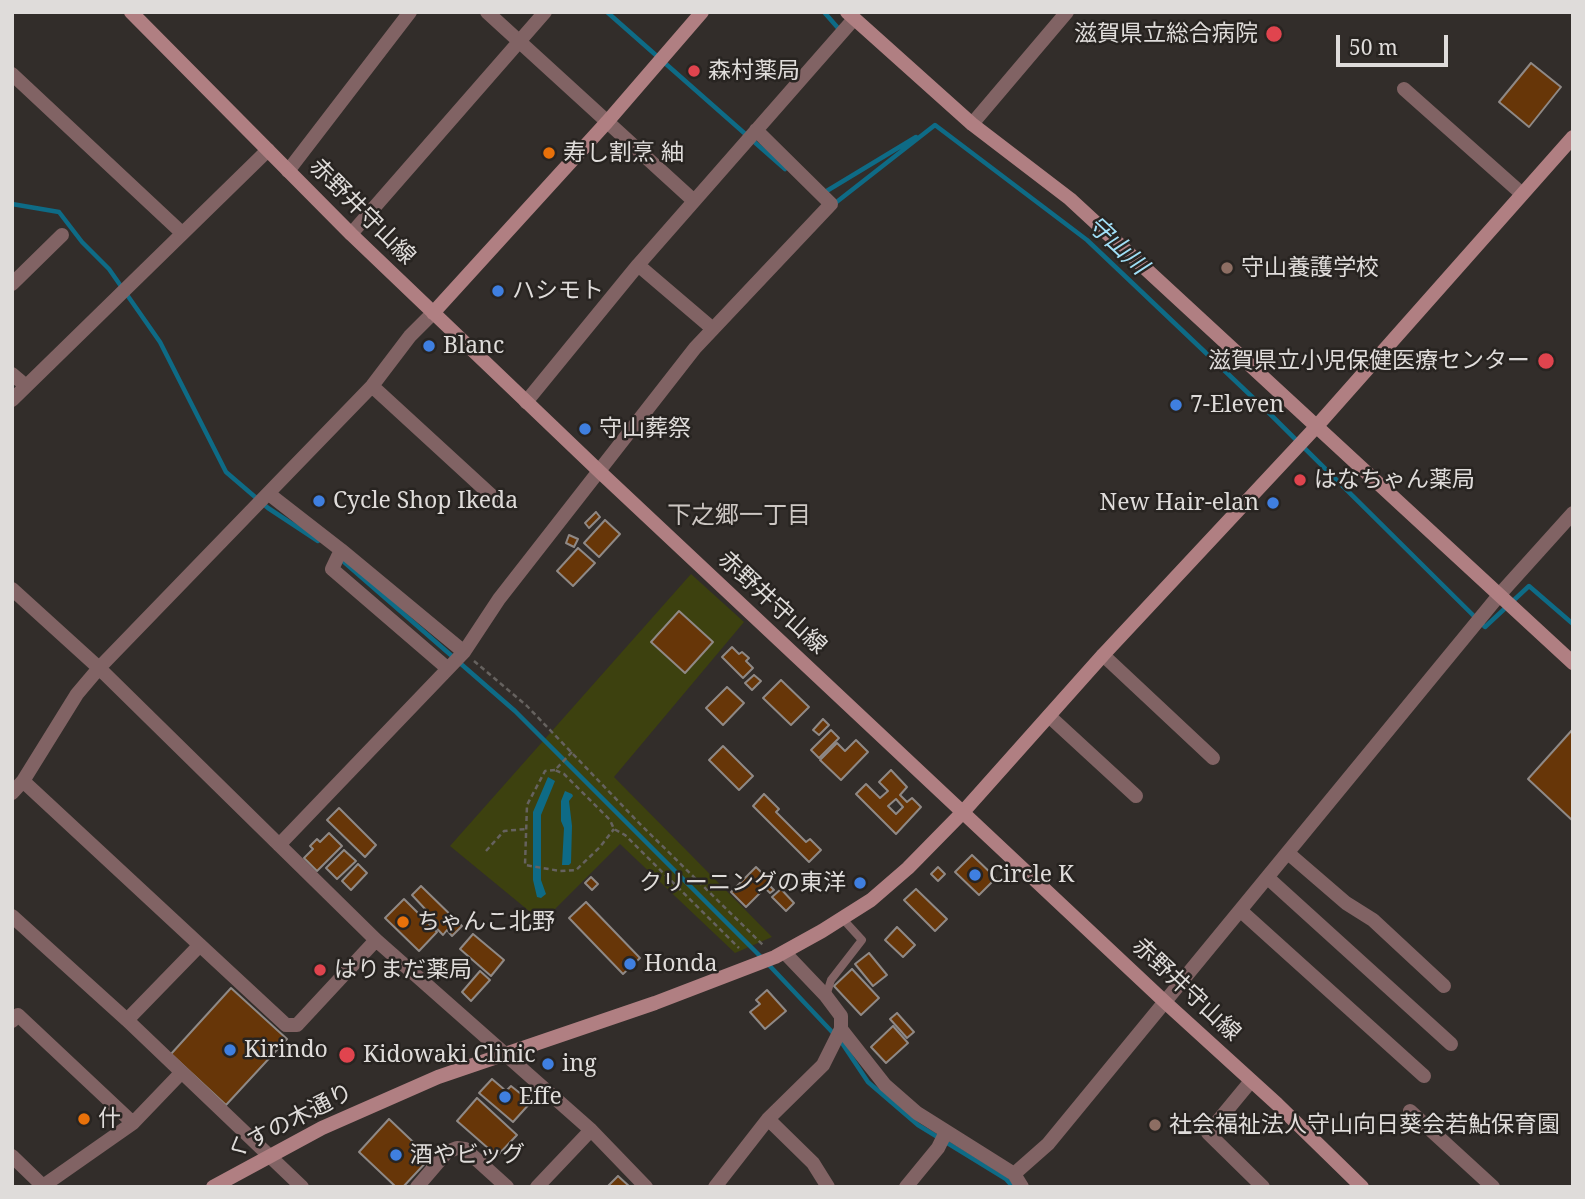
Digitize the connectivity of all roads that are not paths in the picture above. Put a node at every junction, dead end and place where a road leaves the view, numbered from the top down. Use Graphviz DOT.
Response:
graph roads {
  1 [pos="131,12"];
  2 [pos="410,12"];
  3 [pos="487,12"];
  4 [pos="545,12"];
  5 [pos="702,12"];
  6 [pos="1067,12"];
  7 [pos="850,16"];
  8 [pos="520,41"];
  9 [pos="12,74"];
  10 [pos="1405,89"];
  11 [pos="607,122"];
  12 [pos="972,124"];
  13 [pos="757,130"];
  14 [pos="1573,137"];
  15 [pos="268,150"];
  16 [pos="288,171"];
  17 [pos="1521,193"];
  18 [pos="694,201"];
  19 [pos="182,233"];
  20 [pos="351,234"];
  21 [pos="62,235"];
  22 [pos="638,265"];
  23 [pos="12,284"];
  24 [pos="433,313"];
  25 [pos="713,329"];
  26 [pos="12,374"];
  27 [pos="25,385"];
  28 [pos="372,386"];
  29 [pos="12,400"];
  30 [pos="526,402"];
  31 [pos="1316,427"];
  32 [pos="600,472"];
  33 [pos="269,494"];
  34 [pos="490,500"];
  35 [pos="1573,513"];
  36 [pos="341,550"];
  37 [pos="12,589"];
  38 [pos="393,594"];
  39 [pos="1500,594"];
  40 [pos="381,610"];
  41 [pos="464,652"];
  42 [pos="1103,655"];
  43 [pos="1573,663"];
  44 [pos="99,668"];
  45 [pos="447,668"];
  46 [pos="1049,716"];
  47 [pos="1213,758"];
  48 [pos="23,781"];
  49 [pos="12,793"];
  50 [pos="1136,796"];
  51 [pos="963,812"];
  52 [pos="279,845"];
  53 [pos="1288,853"];
  54 [pos="1268,878"];
  55 [pos="1241,911"];
  56 [pos="12,916"];
  57 [pos="841,917"];
  58 [pos="376,940"];
  59 [pos="199,946"];
  60 [pos="780,955"];
  61 [pos="1444,986"];
  62 [pos="826,996"];
  63 [pos="1166,1003"];
  64 [pos="127,1020"];
  65 [pos="12,1021"];
  66 [pos="839,1034"];
  67 [pos="1451,1044"];
  68 [pos="505,1054"];
  69 [pos="181,1073"];
  70 [pos="1424,1076"];
  71 [pos="1251,1081"];
  72 [pos="1410,1111"];
  73 [pos="768,1119"];
  74 [pos="133,1123"];
  75 [pos="590,1130"];
  76 [pos="943,1139"];
  77 [pos="12,1156"];
  78 [pos="269,1157"];
  79 [pos="1017,1182"];
  80 [pos="214,1187"];
  81 [pos="302,1187"];
  82 [pos="417,1187"];
  83 [pos="507,1187"];
  84 [pos="537,1187"];
  85 [pos="646,1187"];
  86 [pos="715,1187"];
  87 [pos="828,1187"];
  88 [pos="906,1187"];
  89 [pos="1263,1187"];
  90 [pos="1362,1187"];
  91 [pos="1493,1187"];
  1 -- 15 [label="street, 赤野井守山線"];
  2 -- 16 [label="street"];
  3 -- 8 [label="street"];
  4 -- 8 [label="street"];
  5 -- 11 [label="street"];
  6 -- 12 [label="street"];
  7 -- 12 [label="street"];
  7 -- 13 [label="street"];
  8 -- 11 [label="street"];
  8 -- 20 [label="street"];
  9 -- 19 [label="street"];
  10 -- 17 [label="street"];
  11 -- 18 [label="street"];
  11 -- 24 [label="street"];
  12 -- 31 [label="street"];
  13 -- 18 [label="street"];
  13 -- 25 [label="street"];
  14 -- 17 [label="street, くすの木通り"];
  15 -- 16 [label="street, 赤野井守山線"];
  15 -- 19 [label="street"];
  16 -- 20 [label="street, 赤野井守山線"];
  17 -- 31 [label="street, くすの木通り"];
  18 -- 22 [label="street"];
  19 -- 27 [label="street"];
  20 -- 24 [label="street, 赤野井守山線"];
  21 -- 23 [label="street"];
  22 -- 25 [label="street"];
  22 -- 30 [label="street"];
  24 -- 28 [label="street"];
  24 -- 30 [label="street, 赤野井守山線"];
  25 -- 32 [label="street"];
  26 -- 27 [label="street"];
  27 -- 29 [label="street"];
  28 -- 33 [label="street"];
  28 -- 34 [label="street"];
  30 -- 32 [label="street, 赤野井守山線"];
  31 -- 39 [label="street"];
  31 -- 42 [label="street, くすの木通り"];
  32 -- 41 [label="street"];
  32 -- 51 [label="street, 赤野井守山線"];
  33 -- 36 [label="street"];
  33 -- 44 [label="street"];
  35 -- 39 [label="street"];
  36 -- 38 [label="street"];
  36 -- 40 [label="street"];
  37 -- 44 [label="street"];
  38 -- 40 [label="street"];
  38 -- 41 [label="street"];
  39 -- 43 [label="street"];
  39 -- 53 [label="street"];
  40 -- 45 [label="street"];
  41 -- 45 [label="street"];
  42 -- 46 [label="street, くすの木通り"];
  42 -- 47 [label="street"];
  44 -- 48 [label="street"];
  44 -- 52 [label="street"];
  45 -- 52 [label="street"];
  46 -- 50 [label="street"];
  46 -- 51 [label="street, くすの木通り"];
  48 -- 49 [label="street"];
  48 -- 59 [label="street"];
  51 -- 57 [label="street, くすの木通り"];
  51 -- 63 [label="street, 赤野井守山線"];
  52 -- 58 [label="street"];
  53 -- 54 [label="street"];
  53 -- 61 [label="street"];
  54 -- 55 [label="street"];
  54 -- 67 [label="street"];
  55 -- 63 [label="street"];
  55 -- 70 [label="street"];
  56 -- 64 [label="street"];
  57 -- 60 [label="street, くすの木通り"];
  57 -- 62 [label="lane"];
  58 -- 59 [label="street"];
  58 -- 68 [label="street"];
  59 -- 64 [label="street"];
  60 -- 62 [label="street"];
  60 -- 68 [label="street, くすの木通り"];
  62 -- 66 [label="street"];
  63 -- 71 [label="street, 赤野井守山線"];
  63 -- 79 [label="street"];
  64 -- 69 [label="street"];
  65 -- 74 [label="street"];
  66 -- 73 [label="street"];
  66 -- 76 [label="street"];
  68 -- 75 [label="street"];
  68 -- 78 [label="street, くすの木通り"];
  69 -- 74 [label="street"];
  69 -- 78 [label="street"];
  71 -- 89 [label="street"];
  71 -- 90 [label="street, 赤野井守山線"];
  72 -- 91 [label="street"];
  73 -- 86 [label="street"];
  73 -- 87 [label="street"];
  74 -- 77 [label="street"];
  75 -- 84 [label="street"];
  75 -- 85 [label="street"];
  76 -- 79 [label="street"];
  76 -- 88 [label="street"];
  78 -- 80 [label="street, くすの木通り"];
  78 -- 81 [label="street"];
  82 -- 83 [label="street"];
}
